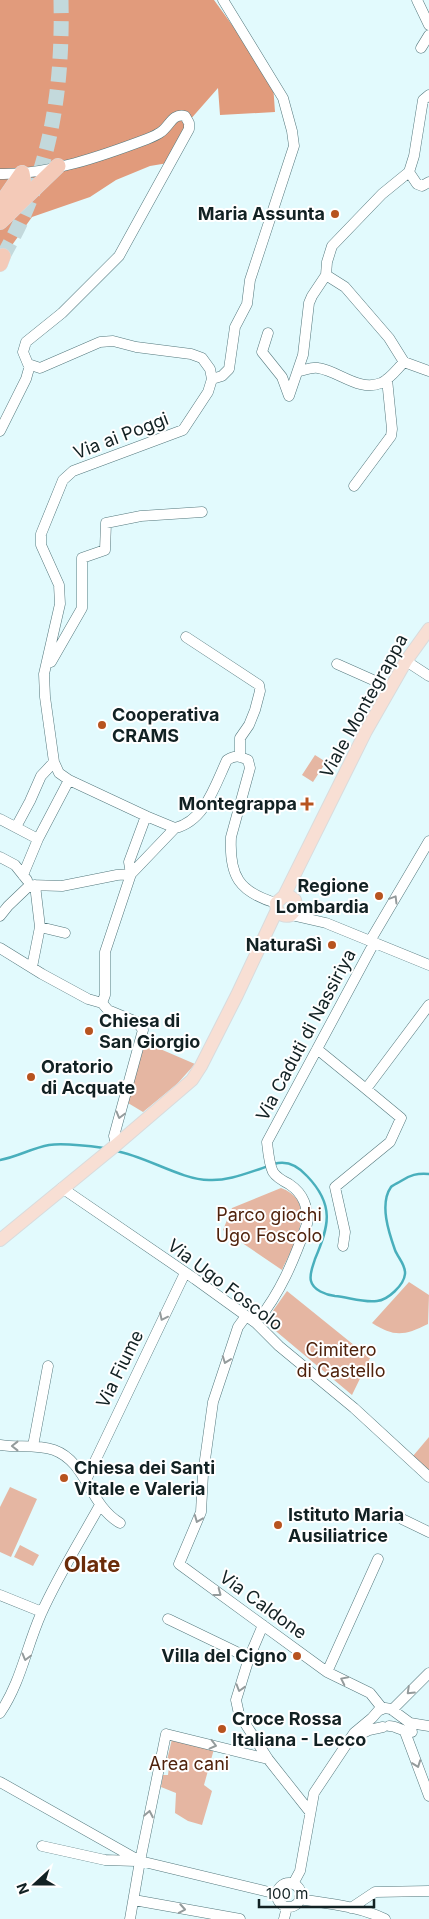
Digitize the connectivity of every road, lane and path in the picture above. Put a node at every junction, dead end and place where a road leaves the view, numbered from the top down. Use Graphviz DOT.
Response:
graph roads {
  1 [pos="223,0"];
  2 [pos="417,0"];
  3 [pos="429,24"];
  4 [pos="429,35"];
  5 [pos="421,48"];
  6 [pos="429,95"];
  7 [pos="58,166"];
  8 [pos="408,172"];
  9 [pos="22,173"];
  10 [pos="0,174"];
  11 [pos="0,179"];
  12 [pos="429,182"];
  13 [pos="6,204"];
  14 [pos="0,222"];
  15 [pos="326,276"];
  16 [pos="268,333"];
  17 [pos="404,362"];
  18 [pos="30,366"];
  19 [pos="299,370"];
  20 [pos="429,372"];
  21 [pos="387,379"];
  22 [pos="212,380"];
  23 [pos="0,431"];
  24 [pos="354,486"];
  25 [pos="202,512"];
  26 [pos="429,629"];
  27 [pos="186,637"];
  28 [pos="406,661"];
  29 [pos="337,664"];
  30 [pos="44,674"];
  31 [pos="429,676"];
  32 [pos="390,688"];
  33 [pos="240,756"];
  34 [pos="54,762"];
  35 [pos="69,780"];
  36 [pos="146,816"];
  37 [pos="0,819"];
  38 [pos="16,827"];
  39 [pos="175,828"];
  40 [pos="38,839"];
  41 [pos="429,841"];
  42 [pos="0,857"];
  43 [pos="131,874"];
  44 [pos="23,875"];
  45 [pos="33,885"];
  46 [pos="285,907"];
  47 [pos="0,916"];
  48 [pos="326,923"];
  49 [pos="40,927"];
  50 [pos="65,933"];
  51 [pos="372,942"];
  52 [pos="0,948"];
  53 [pos="429,965"];
  54 [pos="32,967"];
  55 [pos="99,1002"];
  56 [pos="429,1005"];
  57 [pos="317,1050"];
  58 [pos="366,1089"];
  59 [pos="115,1145"];
  60 [pos="62,1188"];
  61 [pos="0,1240"];
  62 [pos="343,1246"];
  63 [pos="185,1273"];
  64 [pos="246,1316"];
  65 [pos="256,1323"];
  66 [pos="48,1366"];
  67 [pos="0,1446"];
  68 [pos="33,1446"];
  69 [pos="429,1477"];
  70 [pos="86,1480"];
  71 [pos="100,1505"];
  72 [pos="402,1519"];
  73 [pos="120,1523"];
  74 [pos="429,1532"];
  75 [pos="378,1559"];
  76 [pos="0,1595"];
  77 [pos="42,1612"];
  78 [pos="168,1618"];
  79 [pos="262,1625"];
  80 [pos="249,1658"];
  81 [pos="327,1672"];
  82 [pos="429,1673"];
  83 [pos="386,1711"];
  84 [pos="0,1713"];
  85 [pos="429,1726"];
  86 [pos="386,1727"];
  87 [pos="405,1732"];
  88 [pos="429,1732"];
  89 [pos="348,1743"];
  90 [pos="268,1759"];
  91 [pos="0,1782"];
  92 [pos="429,1796"];
  93 [pos="310,1812"];
  94 [pos="42,1846"];
  95 [pos="140,1861"];
  96 [pos="293,1884"];
  97 [pos="429,1891"];
  98 [pos="277,1894"];
  99 [pos="300,1897"];
  100 [pos="134,1900"];
  101 [pos="287,1907"];
  102 [pos="351,1908"];
  103 [pos="372,1916"];
  104 [pos="130,1919"];
  105 [pos="240,1919"];
  106 [pos="284,1919"];
  107 [pos="385,1919"];
  1 -- 22 [label="street"];
  2 -- 3 [label="street"];
  4 -- 5 [label="street"];
  6 -- 8 [label="street"];
  7 -- 9 [label="street"];
  7 -- 13 [label="highway"];
  7 -- 18 [label="street"];
  8 -- 12 [label="street"];
  8 -- 15 [label="street"];
  9 -- 10 [label="street"];
  9 -- 13 [label="highway"];
  11 -- 13 [label="highway"];
  13 -- 14 [label="highway"];
  15 -- 17 [label="street"];
  15 -- 19 [label="street"];
  16 -- 19 [label="street"];
  17 -- 20 [label="street"];
  17 -- 21 [label="street"];
  18 -- 22 [label="street"];
  18 -- 23 [label="street"];
  19 -- 21 [label="street"];
  21 -- 24 [label="street"];
  22 -- 30 [label="street, Via ai Poggi"];
  25 -- 30 [label="street"];
  26 -- 28 [label="main road, Viale Montegrappa"];
  27 -- 33 [label="street"];
  28 -- 31 [label="street"];
  28 -- 32 [label="main road, Viale Montegrappa"];
  29 -- 32 [label="street"];
  30 -- 34 [label="street, Via ai Poggi"];
  32 -- 46 [label="main road, Viale Montegrappa"];
  33 -- 39 [label="street"];
  33 -- 46 [label="street"];
  34 -- 35 [label="street"];
  34 -- 38 [label="street"];
  35 -- 36 [label="street"];
  35 -- 40 [label="street"];
  36 -- 39 [label="street"];
  36 -- 43 [label="street"];
  37 -- 38 [label="street"];
  38 -- 40 [label="street"];
  39 -- 43 [label="street"];
  40 -- 44 [label="street"];
  51 -- 41 [label="street, Via Caduti di Nassiriya, one-way"];
  42 -- 44 [label="street"];
  43 -- 45 [label="street"];
  43 -- 55 [label="street"];
  44 -- 45 [label="street"];
  45 -- 47 [label="street"];
  45 -- 49 [label="street"];
  46 -- 48 [label="street"];
  46 -- 48 [label="street"];
  46 -- 59 [label="main road, Viale Montegrappa"];
  48 -- 51 [label="street"];
  49 -- 50 [label="street"];
  49 -- 54 [label="street"];
  51 -- 53 [label="street"];
  51 -- 57 [label="street, Via Caduti di Nassiriya"];
  52 -- 54 [label="street"];
  54 -- 55 [label="street"];
  55 -- 59 [label="street, one-way"];
  56 -- 58 [label="street"];
  57 -- 58 [label="street"];
  57 -- 65 [label="street, Via Caduti di Nassiriya"];
  58 -- 62 [label="street"];
  59 -- 60 [label="main road, Viale Montegrappa"];
  60 -- 61 [label="main road, Viale Montegrappa"];
  60 -- 63 [label="street, Via Ugo Foscolo"];
  63 -- 64 [label="street, Via Ugo Foscolo"];
  63 -- 70 [label="street, Via Fiume, one-way"];
  64 -- 65 [label="street, Via Ugo Foscolo"];
  64 -- 79 [label="street, Via Caldone, one-way"];
  65 -- 69 [label="street, Via Ugo Foscolo"];
  66 -- 68 [label="street"];
  68 -- 67 [label="street, one-way"];
  68 -- 70 [label="street"];
  70 -- 71 [label="street"];
  71 -- 73 [label="street"];
  71 -- 77 [label="street"];
  72 -- 74 [label="street"];
  75 -- 81 [label="street"];
  76 -- 77 [label="street"];
  77 -- 84 [label="street, one-way"];
  78 -- 80 [label="street"];
  79 -- 80 [label="street"];
  79 -- 81 [label="street, Via Caldone"];
  80 -- 90 [label="street, one-way"];
  83 -- 81 [label="street, Via Caldone, one-way"];
  82 -- 83 [label="street, one-way"];
  83 -- 85 [label="street"];
  83 -- 86 [label="street"];
  83 -- 86 [label="street"];
  83 -- 89 [label="street"];
  86 -- 87 [label="street"];
  86 -- 89 [label="street"];
  87 -- 88 [label="street"];
  87 -- 92 [label="street, one-way"];
  89 -- 93 [label="street"];
  90 -- 93 [label="street"];
  95 -- 90 [label="street, one-way"];
  91 -- 95 [label="street"];
  93 -- 96 [label="street"];
  94 -- 95 [label="street"];
  95 -- 98 [label="street"];
  95 -- 100 [label="street"];
  96 -- 98 [label="street"];
  96 -- 99 [label="street"];
  97 -- 102 [label="street"];
  98 -- 101 [label="street"];
  99 -- 101 [label="street"];
  99 -- 102 [label="street"];
  100 -- 104 [label="street"];
  100 -- 105 [label="street, one-way"];
  101 -- 106 [label="street"];
  102 -- 103 [label="street"];
  103 -- 107 [label="street"];
}
